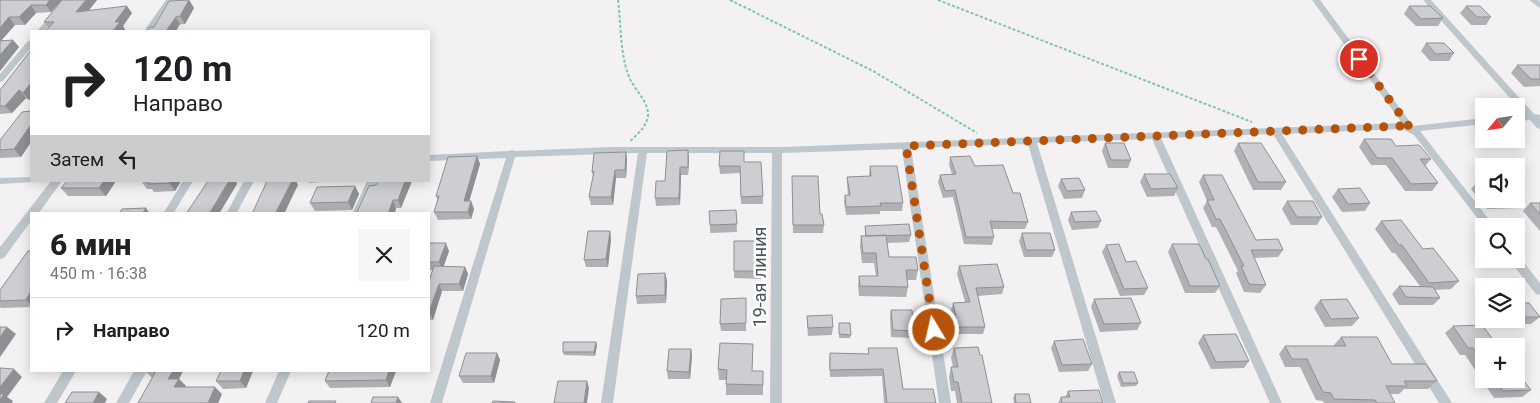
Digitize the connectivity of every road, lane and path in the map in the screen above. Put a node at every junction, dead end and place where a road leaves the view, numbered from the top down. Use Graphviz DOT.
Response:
graph roads {
  1 [pos="68,0"];
  2 [pos="170,0"];
  3 [pos="618,0"];
  4 [pos="730,0"];
  5 [pos="938,0"];
  6 [pos="1316,0"];
  7 [pos="1426,0"];
  8 [pos="1534,0"];
  9 [pos="1540,6"];
  10 [pos="42,30"];
  11 [pos="149,30"];
  12 [pos="30,44"];
  13 [pos="0,80"];
  14 [pos="1536,117"];
  15 [pos="1475,122"];
  16 [pos="1540,126"];
  17 [pos="1411,129"];
  18 [pos="1276,132"];
  19 [pos="1155,136"];
  20 [pos="1032,141"];
  21 [pos="994,143"];
  22 [pos="906,146"];
  23 [pos="611,150"];
  24 [pos="643,150"];
  25 [pos="777,150"];
  26 [pos="512,153"];
  27 [pos="430,158"];
  28 [pos="30,180"];
  29 [pos="0,181"];
  30 [pos="56,182"];
  31 [pos="187,182"];
  32 [pos="248,182"];
  33 [pos="372,182"];
  34 [pos="33,212"];
  35 [pos="169,212"];
  36 [pos="232,212"];
  37 [pos="359,212"];
  38 [pos="30,215"];
  39 [pos="1483,218"];
  40 [pos="0,255"];
  41 [pos="1522,268"];
  42 [pos="1540,292"];
  43 [pos="69,372"];
  44 [pos="140,372"];
  45 [pos="285,372"];
  46 [pos="50,403"];
  47 [pos="122,403"];
  48 [pos="270,403"];
  49 [pos="436,403"];
  50 [pos="607,403"];
  51 [pos="776,403"];
  52 [pos="945,403"];
  53 [pos="1110,403"];
  54 [pos="1276,403"];
  55 [pos="1446,403"];
  1 -- 10 [label="street"];
  2 -- 11 [label="street"];
  3 -- 23 [label="path"];
  4 -- 21 [label="path"];
  5 -- 18 [label="path"];
  6 -- 17 [label="street"];
  7 -- 14 [label="street"];
  8 -- 9 [label="street"];
  12 -- 13 [label="street"];
  14 -- 16 [label="street"];
  15 -- 17 [label="street"];
  17 -- 18 [label="street"];
  17 -- 39 [label="street"];
  18 -- 19 [label="street"];
  18 -- 55 [label="street"];
  19 -- 20 [label="street"];
  19 -- 54 [label="street"];
  20 -- 21 [label="street"];
  20 -- 53 [label="street"];
  21 -- 22 [label="street"];
  22 -- 25 [label="street"];
  22 -- 52 [label="street"];
  23 -- 24 [label="street"];
  23 -- 26 [label="street"];
  24 -- 25 [label="street"];
  24 -- 50 [label="street"];
  25 -- 51 [label="street, 19-ая линия"];
  26 -- 27 [label="street"];
  26 -- 49 [label="street"];
  28 -- 29 [label="street"];
  30 -- 34 [label="street"];
  31 -- 35 [label="street"];
  32 -- 36 [label="street"];
  33 -- 37 [label="street"];
  38 -- 40 [label="street"];
  41 -- 42 [label="street"];
  43 -- 46 [label="street"];
  44 -- 47 [label="street"];
  45 -- 48 [label="street"];
}
